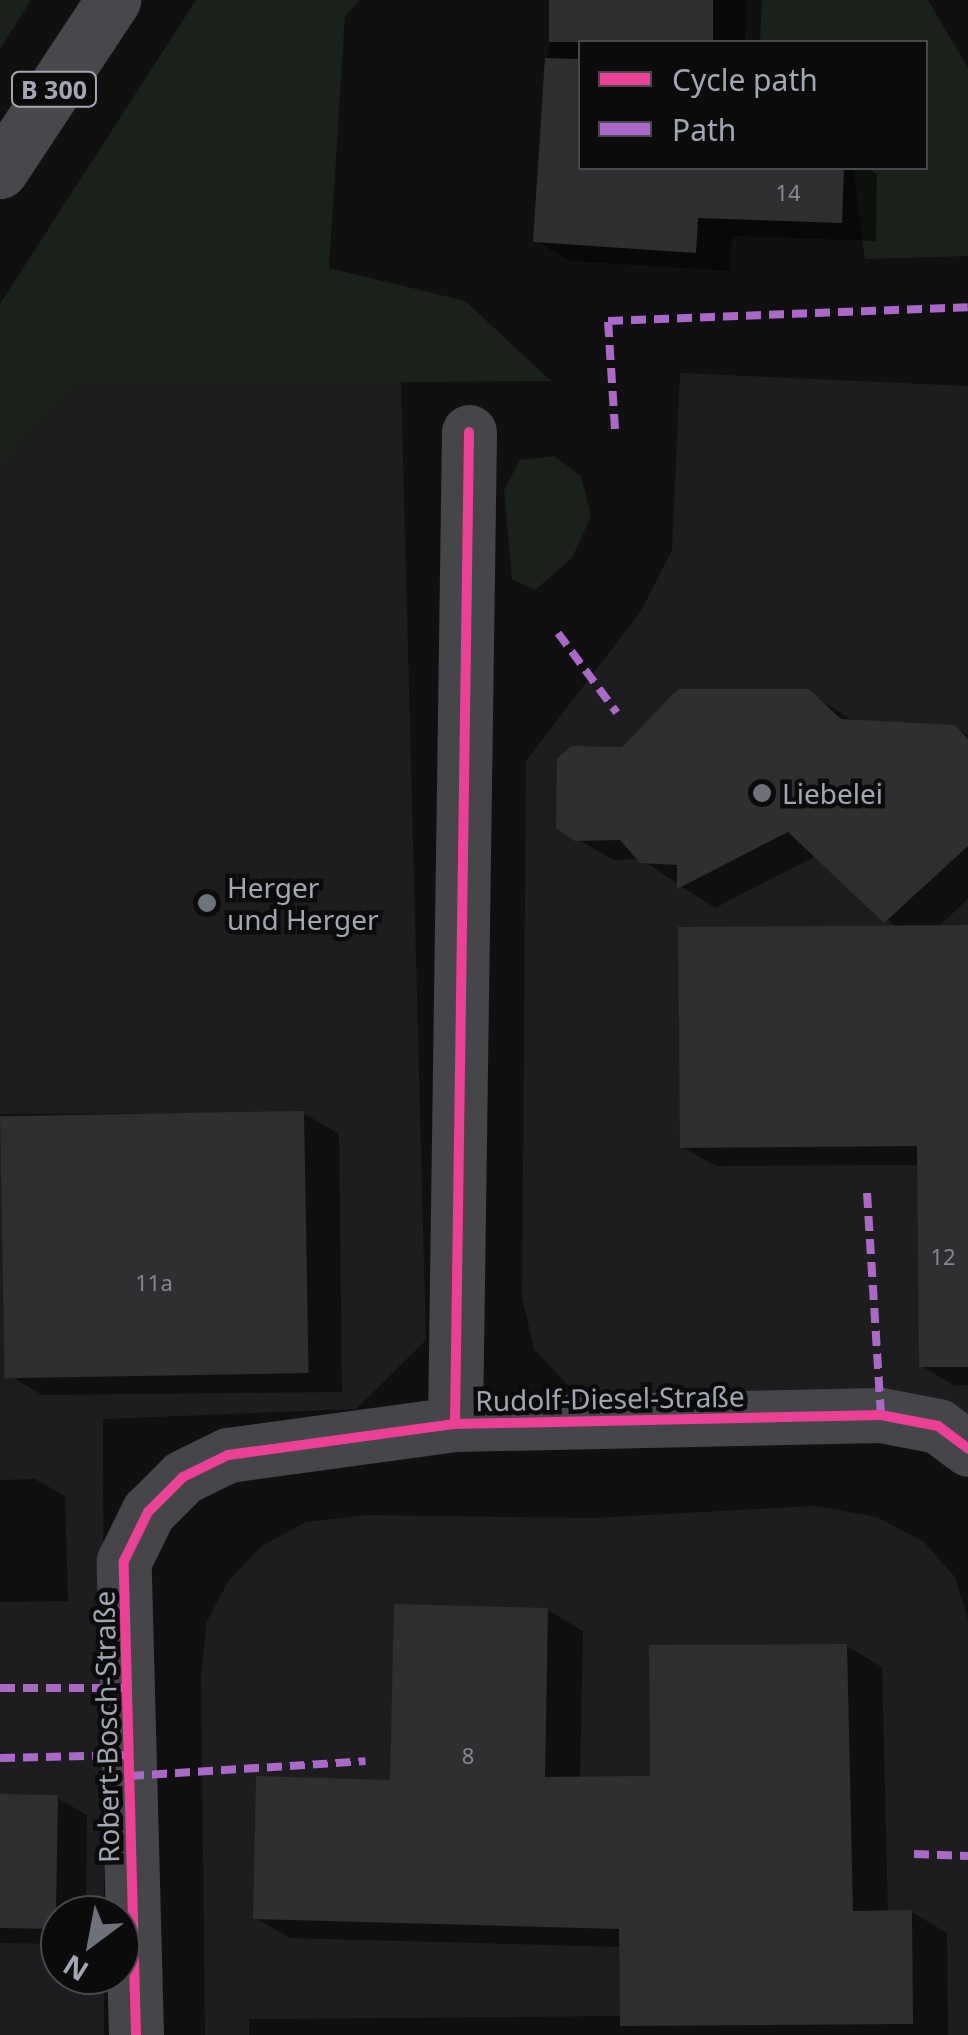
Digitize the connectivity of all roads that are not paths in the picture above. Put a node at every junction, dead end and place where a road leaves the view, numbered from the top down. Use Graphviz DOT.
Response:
graph roads {
  1 [pos="112,2"];
  2 [pos="0,171"];
  3 [pos="469,432"];
  4 [pos="456,1424"];
  5 [pos="968,1449"];
  6 [pos="136,2035"];
  1 -- 2 [label="highway, B 300"];
  3 -- 4 [label="street, Rudolf-Diesel-Straße"];
  4 -- 5 [label="street, Rudolf-Diesel-Straße"];
  4 -- 6 [label="street, Robert-Bosch-Straße"];
}
